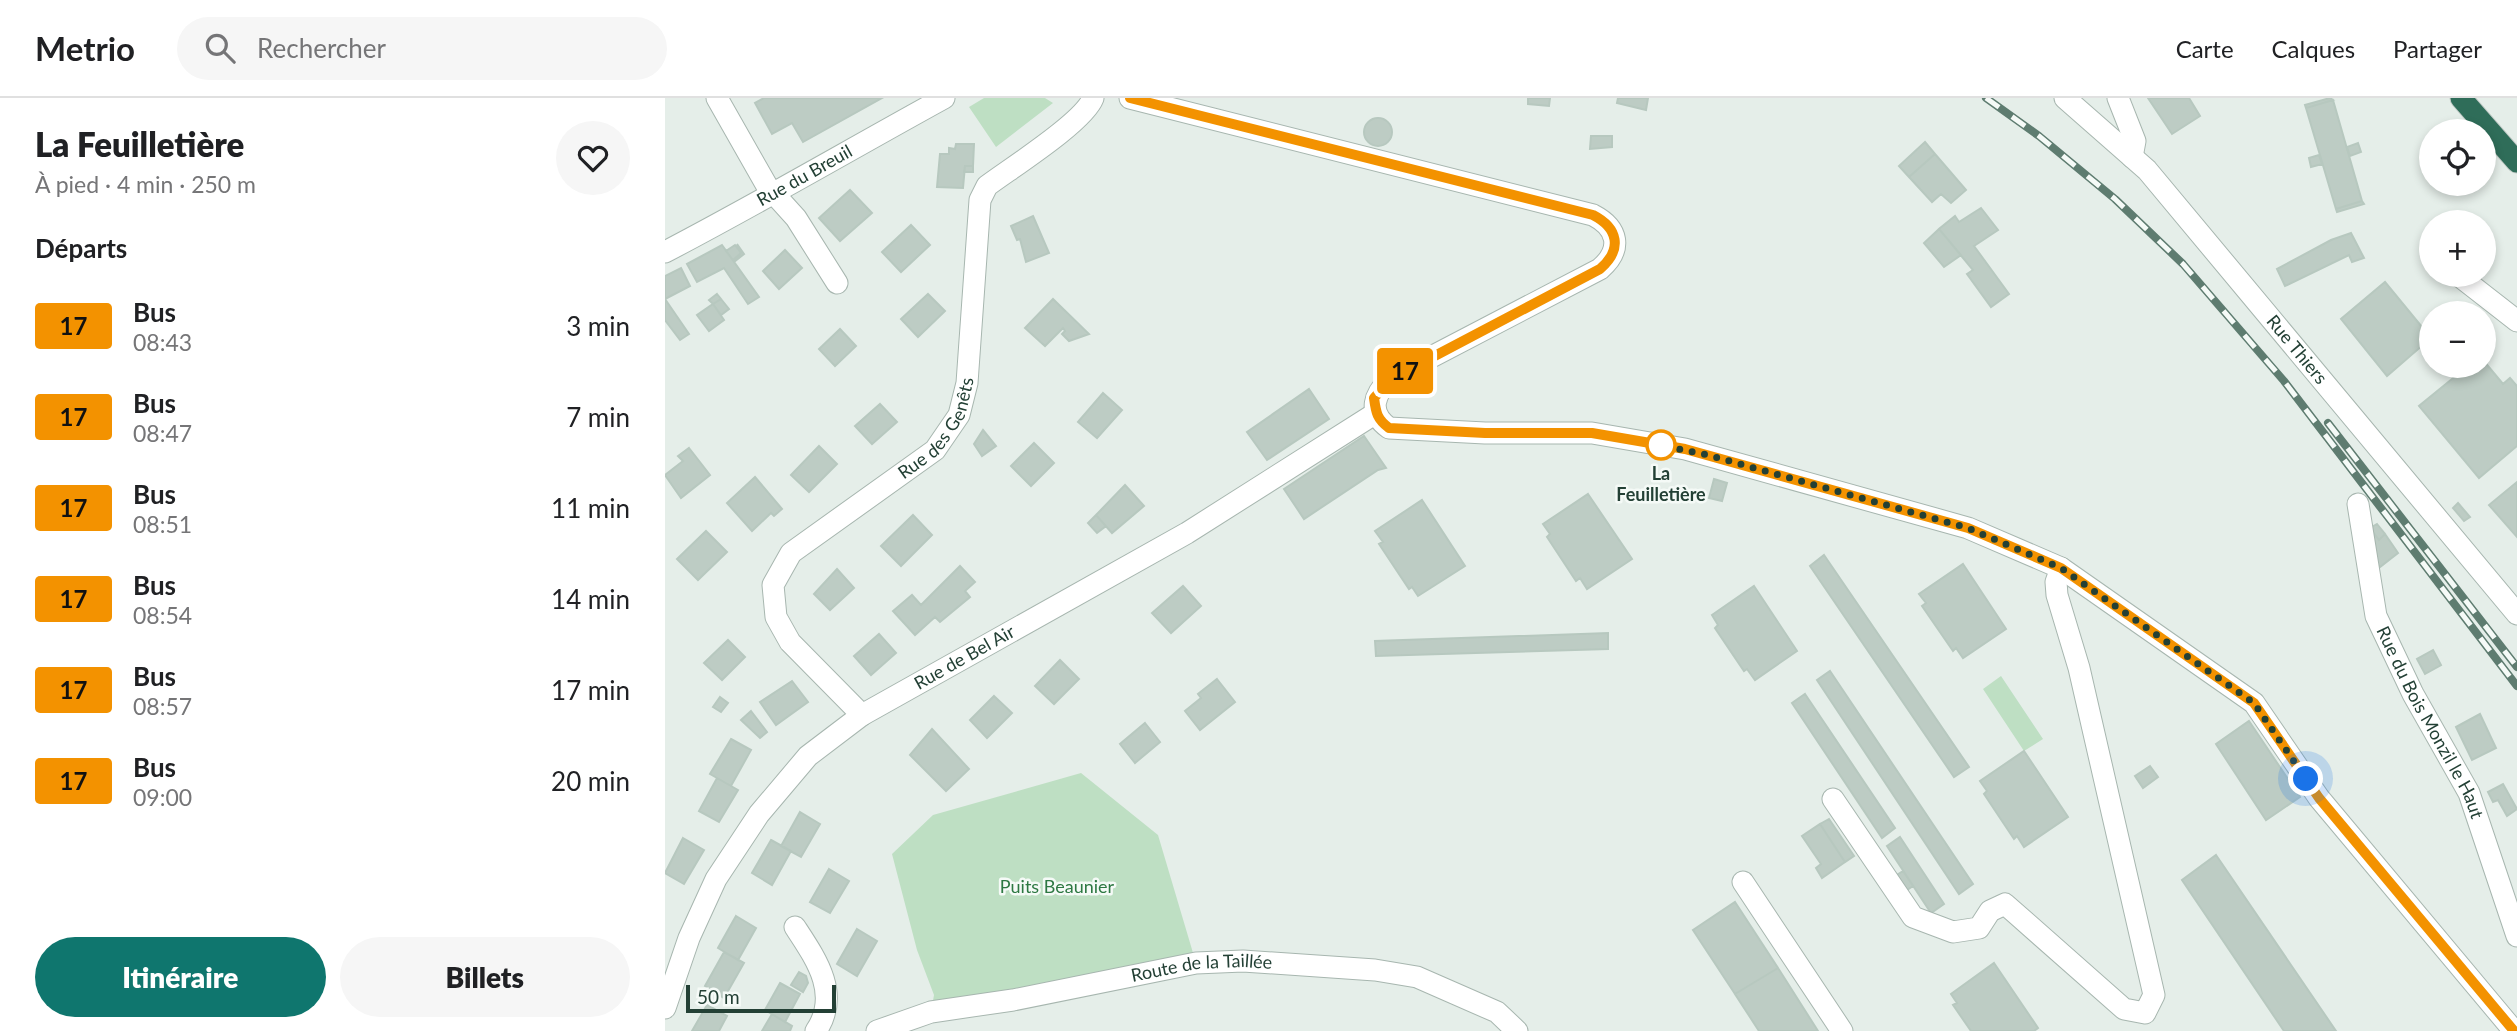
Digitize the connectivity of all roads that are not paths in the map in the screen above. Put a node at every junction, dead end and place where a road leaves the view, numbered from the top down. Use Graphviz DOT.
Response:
graph roads {
  1 [pos="717,98"];
  2 [pos="944,98"];
  3 [pos="1093,98"];
  4 [pos="1130,98"];
  5 [pos="2065,98"];
  6 [pos="2118,98"];
  7 [pos="2462,98"];
  8 [pos="2132,157"];
  9 [pos="2517,162"];
  10 [pos="773,195"];
  11 [pos="665,252"];
  12 [pos="837,283"];
  13 [pos="2473,287"];
  14 [pos="2517,321"];
  15 [pos="1376,413"];
  16 [pos="2358,504"];
  17 [pos="2061,568"];
  18 [pos="2517,614"];
  19 [pos="862,715"];
  20 [pos="1833,799"];
  21 [pos="1743,882"];
  22 [pos="795,927"];
  23 [pos="2517,936"];
  24 [pos="665,1008"];
  25 [pos="816,1031"];
  26 [pos="877,1031"];
  27 [pos="1517,1031"];
  28 [pos="1842,1031"];
  29 [pos="2514,1031"];
  1 -- 10 [label="street"];
  2 -- 10 [label="street, Rue du Breuil"];
  3 -- 19 [label="street, Rue des Genêts"];
  4 -- 15 [label="street"];
  5 -- 8 [label="street, Rue Thiers"];
  6 -- 8 [label="street"];
  7 -- 9 [label="highway"];
  8 -- 18 [label="street, Rue Thiers"];
  10 -- 11 [label="street, Rue du Breuil"];
  10 -- 12 [label="street"];
  13 -- 14 [label="street"];
  15 -- 17 [label="street"];
  15 -- 19 [label="street, Rue de Bel Air"];
  16 -- 23 [label="street, Rue du Bois Monzil le Haut"];
  17 -- 20 [label="street"];
  17 -- 29 [label="street"];
  19 -- 24 [label="street, Rue de Bel Air"];
  21 -- 28 [label="street"];
  22 -- 25 [label="street"];
  26 -- 27 [label="street, Route de la Taillée"];
}
